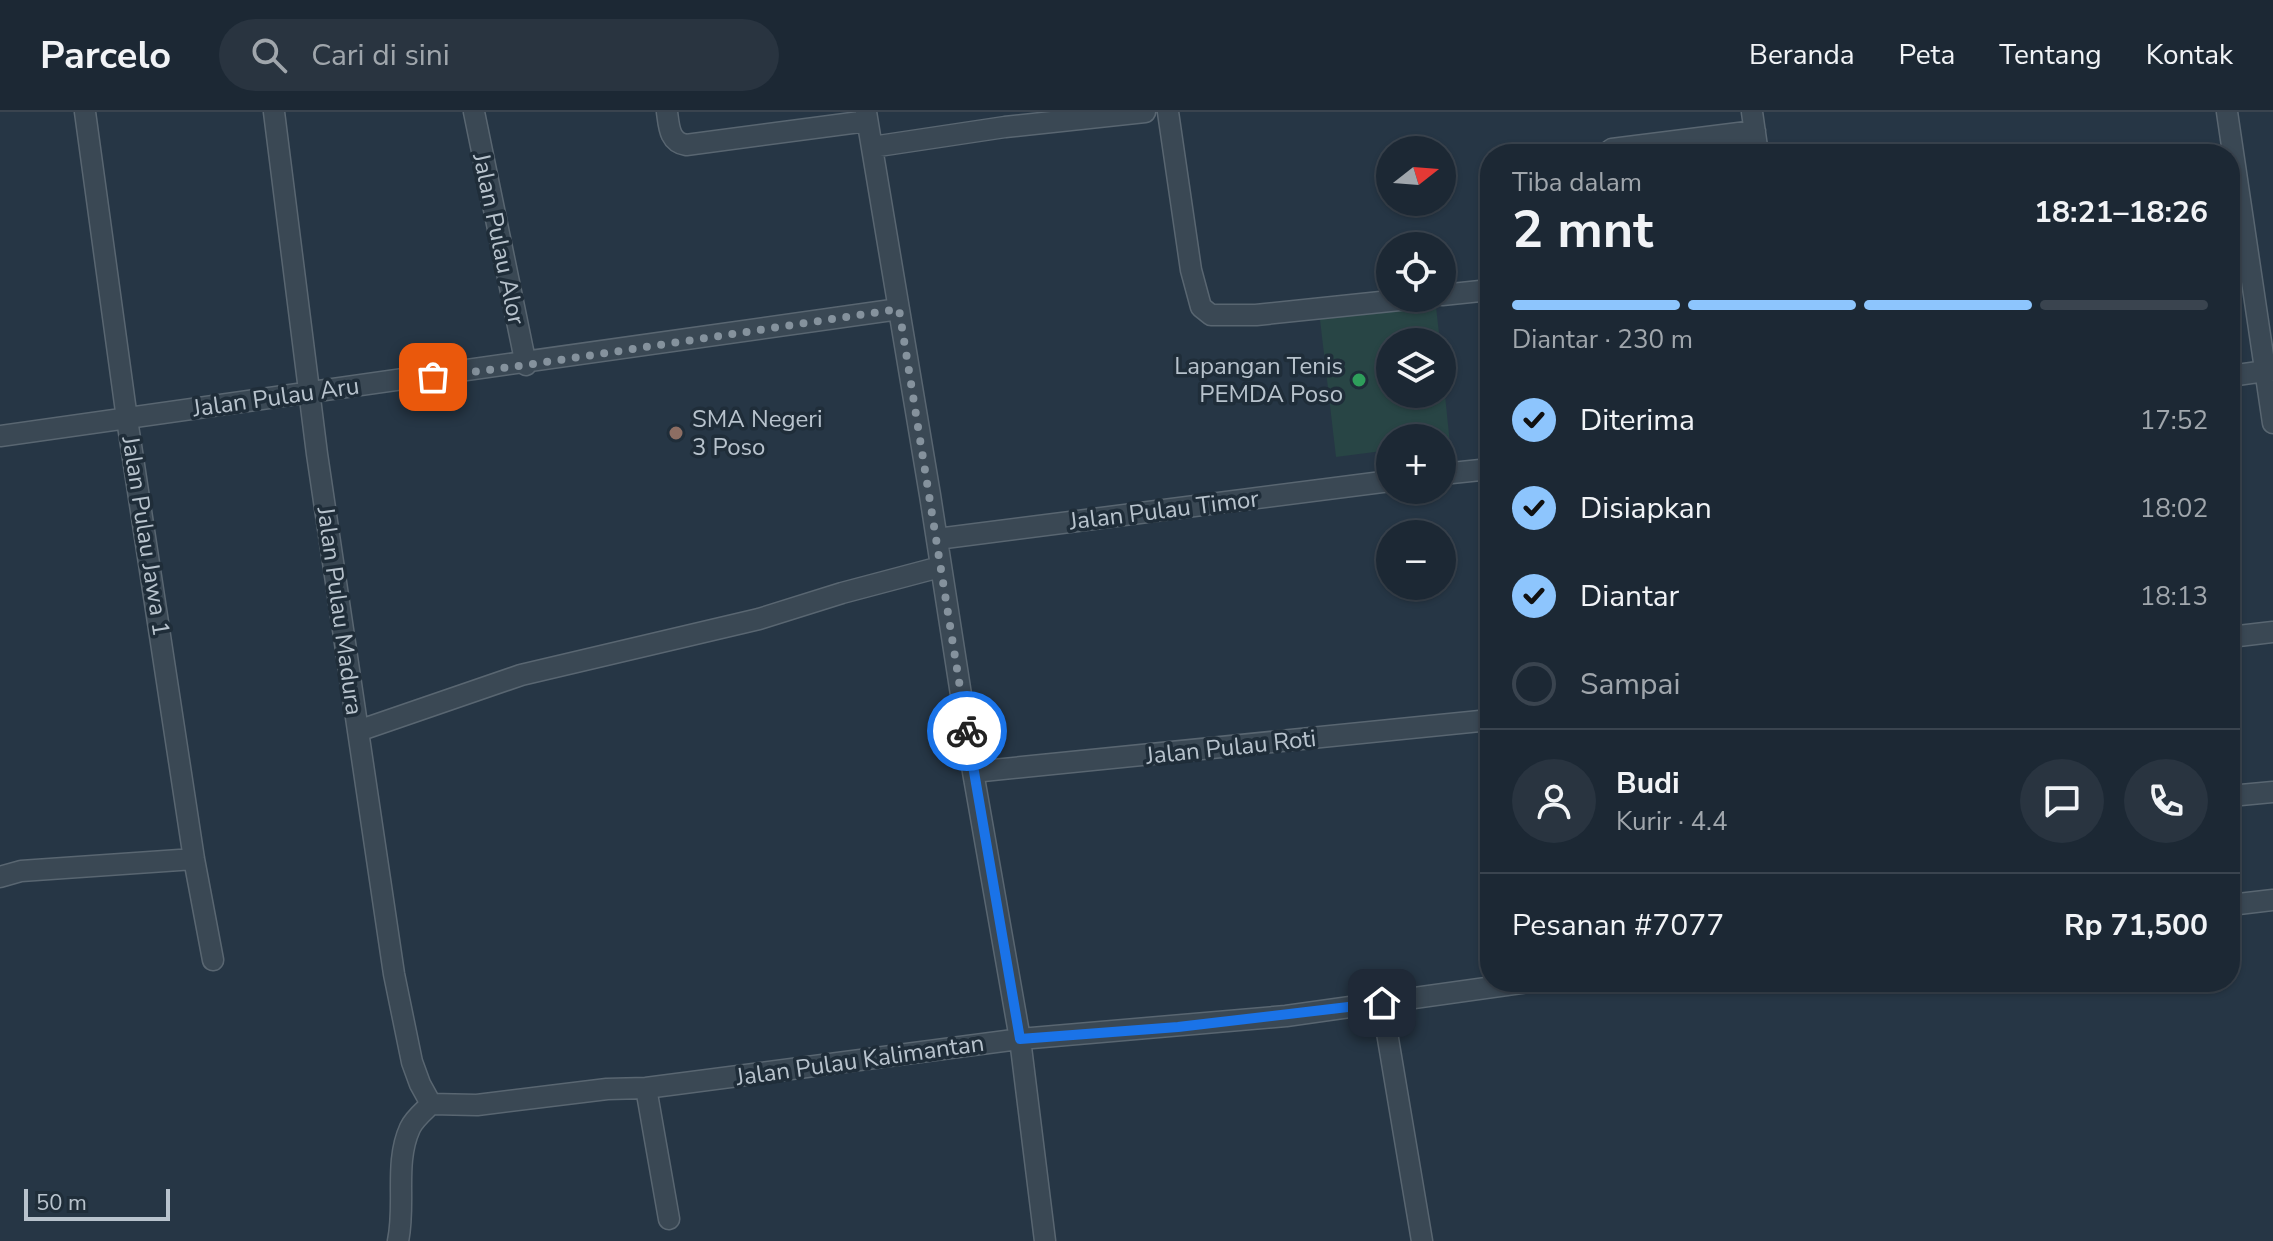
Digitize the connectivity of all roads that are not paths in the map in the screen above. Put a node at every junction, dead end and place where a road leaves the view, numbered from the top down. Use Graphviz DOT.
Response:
graph roads {
  1 [pos="85,112"];
  2 [pos="274,112"];
  3 [pos="474,112"];
  4 [pos="667,112"];
  5 [pos="1145,112"];
  6 [pos="1168,112"];
  7 [pos="2227,112"];
  8 [pos="866,116"];
  9 [pos="1753,121"];
  10 [pos="1637,144"];
  11 [pos="1756,144"];
  12 [pos="2232,144"];
  13 [pos="872,147"];
  14 [pos="2240,194"];
  15 [pos="1480,291"];
  16 [pos="1456,294"];
  17 [pos="1376,302"];
  18 [pos="899,309"];
  19 [pos="526,365"];
  20 [pos="2268,371"];
  21 [pos="2240,375"];
  22 [pos="308,392"];
  23 [pos="127,419"];
  24 [pos="2273,423"];
  25 [pos="0,436"];
  26 [pos="1480,470"];
  27 [pos="1456,473"];
  28 [pos="1376,483"];
  29 [pos="937,539"];
  30 [pos="940,567"];
  31 [pos="2273,632"];
  32 [pos="2240,636"];
  33 [pos="1480,721"];
  34 [pos="358,731"];
  35 [pos="973,772"];
  36 [pos="2273,792"];
  37 [pos="2240,795"];
  38 [pos="194,859"];
  39 [pos="0,877"];
  40 [pos="2273,900"];
  41 [pos="2240,904"];
  42 [pos="213,960"];
  43 [pos="1480,989"];
  44 [pos="1382,1003"];
  45 [pos="1020,1039"];
  46 [pos="646,1088"];
  47 [pos="431,1104"];
  48 [pos="669,1219"];
  49 [pos="398,1241"];
  50 [pos="1045,1241"];
  51 [pos="1422,1241"];
  1 -- 23 [label="street, Jalan Pulau Jawa 1"];
  2 -- 22 [label="street, Jalan Pulau Madura"];
  3 -- 19 [label="street, Jalan Pulau Alor"];
  4 -- 8 [label="street"];
  5 -- 13 [label="street"];
  6 -- 17 [label="street"];
  7 -- 12 [label="street"];
  8 -- 13 [label="street"];
  9 -- 10 [label="street"];
  9 -- 11 [label="street"];
  13 -- 18 [label="street"];
  14 -- 20 [label="street"];
  15 -- 16 [label="street"];
  18 -- 19 [label="street, Jalan Pulau Aru"];
  18 -- 29 [label="street"];
  19 -- 22 [label="street, Jalan Pulau Aru"];
  20 -- 21 [label="street"];
  20 -- 24 [label="street"];
  22 -- 23 [label="street, Jalan Pulau Aru"];
  22 -- 34 [label="street, Jalan Pulau Madura"];
  23 -- 25 [label="street, Jalan Pulau Aru"];
  23 -- 38 [label="street, Jalan Pulau Jawa 1"];
  26 -- 27 [label="street"];
  28 -- 29 [label="street, Jalan Pulau Timor"];
  29 -- 30 [label="street"];
  30 -- 34 [label="street"];
  30 -- 35 [label="street"];
  31 -- 32 [label="street"];
  33 -- 35 [label="street, Jalan Pulau Roti"];
  34 -- 47 [label="street, Jalan Pulau Madura"];
  35 -- 45 [label="street"];
  36 -- 37 [label="street"];
  38 -- 39 [label="street"];
  38 -- 42 [label="street, Jalan Pulau Jawa 1"];
  40 -- 41 [label="street"];
  43 -- 44 [label="street, Jalan Pulau Kalimantan"];
  44 -- 45 [label="street, Jalan Pulau Kalimantan"];
  44 -- 51 [label="street"];
  45 -- 46 [label="street, Jalan Pulau Kalimantan"];
  45 -- 50 [label="street"];
  46 -- 47 [label="street, Jalan Pulau Kalimantan"];
  46 -- 48 [label="street"];
  47 -- 49 [label="street"];
}
